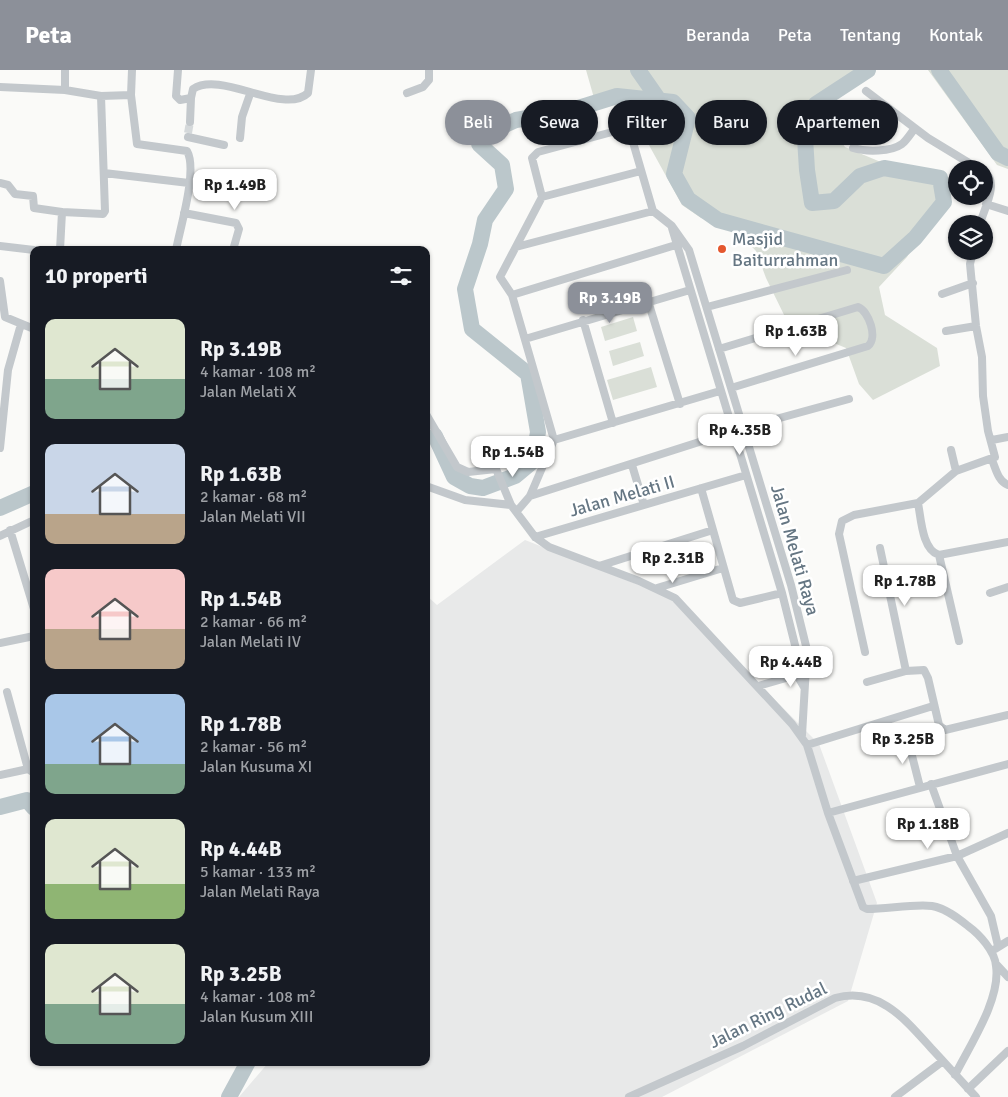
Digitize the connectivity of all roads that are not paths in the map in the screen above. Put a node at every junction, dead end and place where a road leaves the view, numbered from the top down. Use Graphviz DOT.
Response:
graph roads {
  1 [pos="65,70"];
  2 [pos="132,70"];
  3 [pos="178,70"];
  4 [pos="311,70"];
  5 [pos="429,70"];
  6 [pos="0,87"];
  7 [pos="65,90"];
  8 [pos="866,91"];
  9 [pos="407,93"];
  10 [pos="250,94"];
  11 [pos="131,95"];
  12 [pos="101,96"];
  13 [pos="191,98"];
  14 [pos="190,122"];
  15 [pos="914,128"];
  16 [pos="240,138"];
  17 [pos="224,145"];
  18 [pos="854,148"];
  19 [pos="187,152"];
  20 [pos="965,160"];
  21 [pos="641,171"];
  22 [pos="104,173"];
  23 [pos="0,183"];
  24 [pos="189,183"];
  25 [pos="542,197"];
  26 [pos="989,205"];
  27 [pos="1008,211"];
  28 [pos="62,212"];
  29 [pos="653,212"];
  30 [pos="184,214"];
  31 [pos="672,226"];
  32 [pos="684,241"];
  33 [pos="676,245"];
  34 [pos="0,246"];
  35 [pos="60,246"];
  36 [pos="177,246"];
  37 [pos="234,246"];
  38 [pos="516,247"];
  39 [pos="30,250"];
  40 [pos="971,260"];
  41 [pos="847,270"];
  42 [pos="0,281"];
  43 [pos="972,283"];
  44 [pos="690,290"];
  45 [pos="942,294"];
  46 [pos="512,295"];
  47 [pos="648,300"];
  48 [pos="707,307"];
  49 [pos="583,320"];
  50 [pos="21,324"];
  51 [pos="976,326"];
  52 [pos="30,327"];
  53 [pos="946,332"];
  54 [pos="525,338"];
  55 [pos="719,349"];
  56 [pos="731,388"];
  57 [pos="720,391"];
  58 [pos="850,399"];
  59 [pos="680,404"];
  60 [pos="430,421"];
  61 [pos="613,423"];
  62 [pos="743,428"];
  63 [pos="733,431"];
  64 [pos="1008,437"];
  65 [pos="554,440"];
  66 [pos="992,440"];
  67 [pos="0,448"];
  68 [pos="951,450"];
  69 [pos="992,460"];
  70 [pos="632,465"];
  71 [pos="956,471"];
  72 [pos="746,475"];
  73 [pos="1008,485"];
  74 [pos="430,487"];
  75 [pos="701,488"];
  76 [pos="530,496"];
  77 [pos="918,503"];
  78 [pos="644,505"];
  79 [pos="514,508"];
  80 [pos="30,522"];
  81 [pos="774,527"];
  82 [pos="10,530"];
  83 [pos="713,530"];
  84 [pos="763,530"];
  85 [pos="0,536"];
  86 [pos="535,537"];
  87 [pos="1008,542"];
  88 [pos="880,548"];
  89 [pos="939,555"];
  90 [pos="599,566"];
  91 [pos="724,568"];
  92 [pos="657,588"];
  93 [pos="1007,590"];
  94 [pos="990,592"];
  95 [pos="782,593"];
  96 [pos="30,596"];
  97 [pos="30,637"];
  98 [pos="959,641"];
  99 [pos="0,643"];
  100 [pos="865,652"];
  101 [pos="906,671"];
  102 [pos="807,672"];
  103 [pos="797,675"];
  104 [pos="867,682"];
  105 [pos="758,686"];
  106 [pos="804,687"];
  107 [pos="7,692"];
  108 [pos="933,706"];
  109 [pos="1008,715"];
  110 [pos="802,735"];
  111 [pos="907,736"];
  112 [pos="807,745"];
  113 [pos="1008,764"];
  114 [pos="30,768"];
  115 [pos="30,771"];
  116 [pos="0,775"];
  117 [pos="931,784"];
  118 [pos="920,787"];
  119 [pos="828,813"];
  120 [pos="1008,833"];
  121 [pos="957,856"];
  122 [pos="853,881"];
  123 [pos="1008,941"];
  124 [pos="998,946"];
  125 [pos="992,952"];
  126 [pos="996,964"];
  127 [pos="1008,977"];
  128 [pos="1008,1051"];
  129 [pos="942,1061"];
  130 [pos="955,1075"];
  131 [pos="646,1089"];
  132 [pos="968,1089"];
  133 [pos="898,1096"];
  134 [pos="629,1097"];
  135 [pos="651,1097"];
  136 [pos="976,1097"];
  1 -- 7 [label="street"];
  2 -- 11 [label="street"];
  3 -- 13 [label="street"];
  4 -- 10 [label="street"];
  5 -- 9 [label="street"];
  6 -- 7 [label="street"];
  7 -- 12 [label="street"];
  8 -- 15 [label="street"];
  10 -- 13 [label="street"];
  10 -- 16 [label="street"];
  11 -- 12 [label="street"];
  11 -- 19 [label="street"];
  12 -- 22 [label="street"];
  13 -- 14 [label="street"];
  15 -- 18 [label="street"];
  15 -- 20 [label="street"];
  17 -- 19 [label="street"];
  19 -- 24 [label="street"];
  21 -- 25 [label="street"];
  21 -- 25 [label="street"];
  21 -- 29 [label="street"];
  22 -- 24 [label="street"];
  22 -- 28 [label="street"];
  23 -- 28 [label="street"];
  24 -- 30 [label="street"];
  25 -- 38 [label="street"];
  26 -- 27 [label="street"];
  28 -- 35 [label="street"];
  29 -- 31 [label="street, Jalan Melati Raya"];
  29 -- 38 [label="street"];
  30 -- 36 [label="street"];
  30 -- 37 [label="street"];
  31 -- 32 [label="street, Jalan Melati Raya"];
  31 -- 33 [label="street, Jalan Melati Raya"];
  32 -- 33 [label="street"];
  32 -- 48 [label="street, Jalan Melati Raya"];
  33 -- 44 [label="street, Jalan Melati Raya"];
  33 -- 46 [label="street"];
  34 -- 39 [label="street"];
  38 -- 46 [label="street"];
  40 -- 43 [label="street"];
  41 -- 48 [label="street"];
  42 -- 50 [label="street"];
  43 -- 45 [label="street"];
  43 -- 51 [label="street"];
  44 -- 47 [label="street"];
  44 -- 57 [label="street, Jalan Melati Raya"];
  46 -- 54 [label="street"];
  47 -- 49 [label="street"];
  47 -- 59 [label="street"];
  48 -- 55 [label="street, Jalan Melati Raya"];
  49 -- 54 [label="street"];
  49 -- 61 [label="street"];
  50 -- 52 [label="street"];
  50 -- 67 [label="street"];
  51 -- 53 [label="street"];
  51 -- 66 [label="street"];
  54 -- 65 [label="street"];
  55 -- 56 [label="street, Jalan Melati Raya"];
  55 -- 56 [label="street"];
  56 -- 62 [label="street, Jalan Melati Raya"];
  57 -- 59 [label="street"];
  57 -- 63 [label="street, Jalan Melati Raya"];
  58 -- 62 [label="street"];
  59 -- 61 [label="street"];
  60 -- 79 [label="street"];
  61 -- 65 [label="street"];
  62 -- 63 [label="street"];
  62 -- 81 [label="street, Jalan Melati Raya"];
  63 -- 70 [label="street"];
  63 -- 72 [label="street, Jalan Melati Raya"];
  64 -- 66 [label="street"];
  65 -- 76 [label="street"];
  66 -- 69 [label="street"];
  68 -- 71 [label="street"];
  69 -- 71 [label="street"];
  69 -- 73 [label="street"];
  70 -- 76 [label="street"];
  70 -- 78 [label="street"];
  71 -- 77 [label="street"];
  72 -- 75 [label="street, Jalan Melati II"];
  72 -- 84 [label="street, Jalan Melati Raya"];
  74 -- 79 [label="street"];
  75 -- 78 [label="street, Jalan Melati II"];
  75 -- 83 [label="street"];
  76 -- 79 [label="street"];
  77 -- 89 [label="street"];
  77 -- 100 [label="street"];
  78 -- 86 [label="street, Jalan Melati II"];
  79 -- 86 [label="street"];
  80 -- 82 [label="street"];
  81 -- 84 [label="street"];
  81 -- 102 [label="street, Jalan Melati Raya"];
  82 -- 85 [label="street"];
  82 -- 96 [label="street"];
  83 -- 90 [label="street"];
  83 -- 91 [label="street"];
  84 -- 95 [label="street, Jalan Melati Raya"];
  86 -- 90 [label="street"];
  87 -- 89 [label="street"];
  88 -- 101 [label="street"];
  89 -- 98 [label="street"];
  90 -- 92 [label="street"];
  91 -- 92 [label="street"];
  91 -- 95 [label="street"];
  92 -- 105 [label="street"];
  93 -- 94 [label="street"];
  95 -- 103 [label="street, Jalan Melati Raya"];
  97 -- 99 [label="street"];
  101 -- 104 [label="street"];
  101 -- 108 [label="street"];
  102 -- 103 [label="street"];
  102 -- 106 [label="street, Jalan Melati Raya"];
  103 -- 105 [label="street"];
  103 -- 106 [label="street, Jalan Melati Raya"];
  105 -- 110 [label="street"];
  106 -- 110 [label="street, Jalan Melati Raya"];
  107 -- 114 [label="street"];
  108 -- 109 [label="street"];
  108 -- 112 [label="street"];
  110 -- 112 [label="street"];
  111 -- 118 [label="street"];
  112 -- 119 [label="street"];
  113 -- 117 [label="street"];
  115 -- 116 [label="street"];
  117 -- 118 [label="street"];
  117 -- 121 [label="street"];
  118 -- 119 [label="street"];
  119 -- 122 [label="street"];
  120 -- 121 [label="street"];
  121 -- 122 [label="street"];
  121 -- 124 [label="street"];
  122 -- 125 [label="street"];
  123 -- 124 [label="street"];
  124 -- 125 [label="street"];
  125 -- 126 [label="street"];
  126 -- 127 [label="street"];
  126 -- 130 [label="street"];
  128 -- 132 [label="street"];
  129 -- 130 [label="street, Jalan Ring Rudal"];
  129 -- 131 [label="street, Jalan Ring Rudal"];
  129 -- 133 [label="street"];
  130 -- 132 [label="street, Jalan Ring Rudal"];
  131 -- 134 [label="street, Jalan Ring Rudal"];
  131 -- 135 [label="street"];
  132 -- 136 [label="street, Jalan Ring Rudal"];
}
